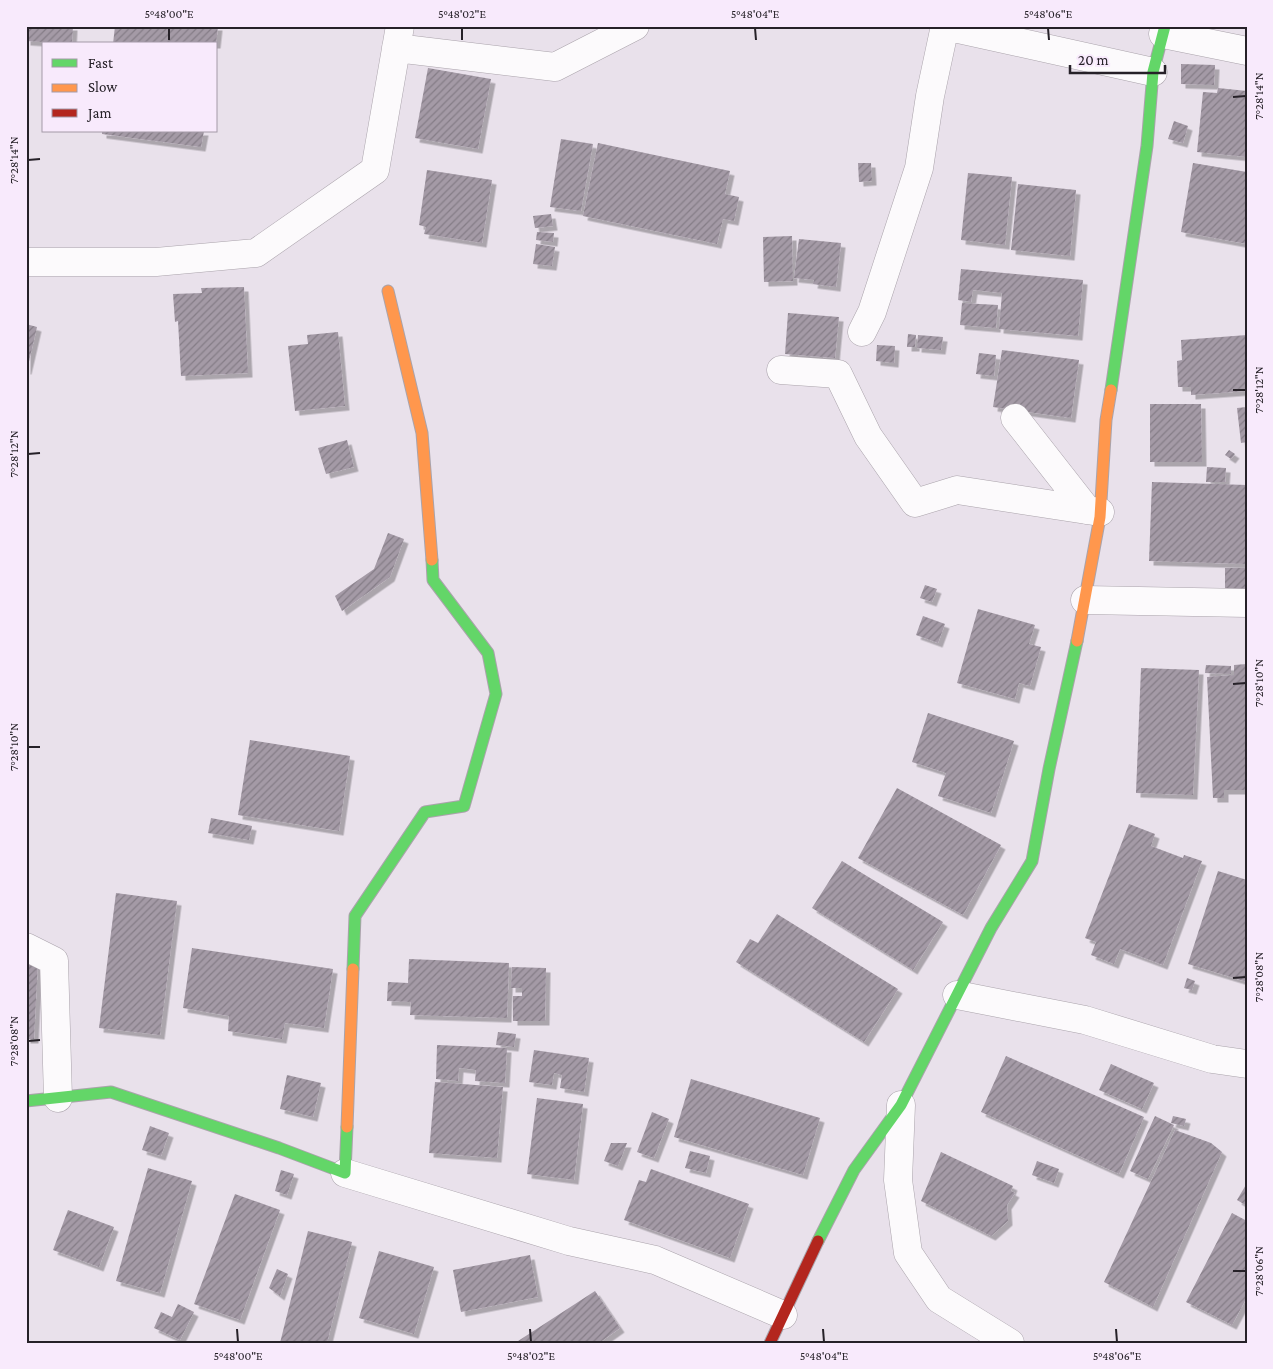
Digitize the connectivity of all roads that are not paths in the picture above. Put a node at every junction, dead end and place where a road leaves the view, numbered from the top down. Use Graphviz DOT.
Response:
graph roads {
  1 [pos="635,26"];
  2 [pos="945,26"];
  3 [pos="1164,30"];
  4 [pos="398,37"];
  5 [pos="1247,51"];
  6 [pos="1153,72"];
  7 [pos="26,262"];
  8 [pos="388,291"];
  9 [pos="862,332"];
  10 [pos="781,370"];
  11 [pos="1015,418"];
  12 [pos="1094,511"];
  13 [pos="1085,600"];
  14 [pos="1247,603"];
  15 [pos="26,947"];
  16 [pos="957,995"];
  17 [pos="1247,1064"];
  18 [pos="58,1098"];
  19 [pos="26,1101"];
  20 [pos="901,1106"];
  21 [pos="345,1173"];
  22 [pos="783,1315"];
  23 [pos="770,1343"];
  24 [pos="1010,1343"];
  1 -- 4 [label="street"];
  2 -- 6 [label="street"];
  2 -- 9 [label="street"];
  3 -- 5 [label="street"];
  3 -- 6 [label="street"];
  4 -- 7 [label="street"];
  6 -- 12 [label="street"];
  8 -- 21 [label="street"];
  10 -- 12 [label="street"];
  11 -- 12 [label="street"];
  12 -- 13 [label="street"];
  13 -- 14 [label="street"];
  13 -- 16 [label="street"];
  15 -- 18 [label="street"];
  16 -- 17 [label="street"];
  16 -- 20 [label="street"];
  18 -- 19 [label="street"];
  18 -- 21 [label="street"];
  20 -- 22 [label="street"];
  20 -- 24 [label="street"];
  21 -- 22 [label="street"];
  22 -- 23 [label="street"];
}
